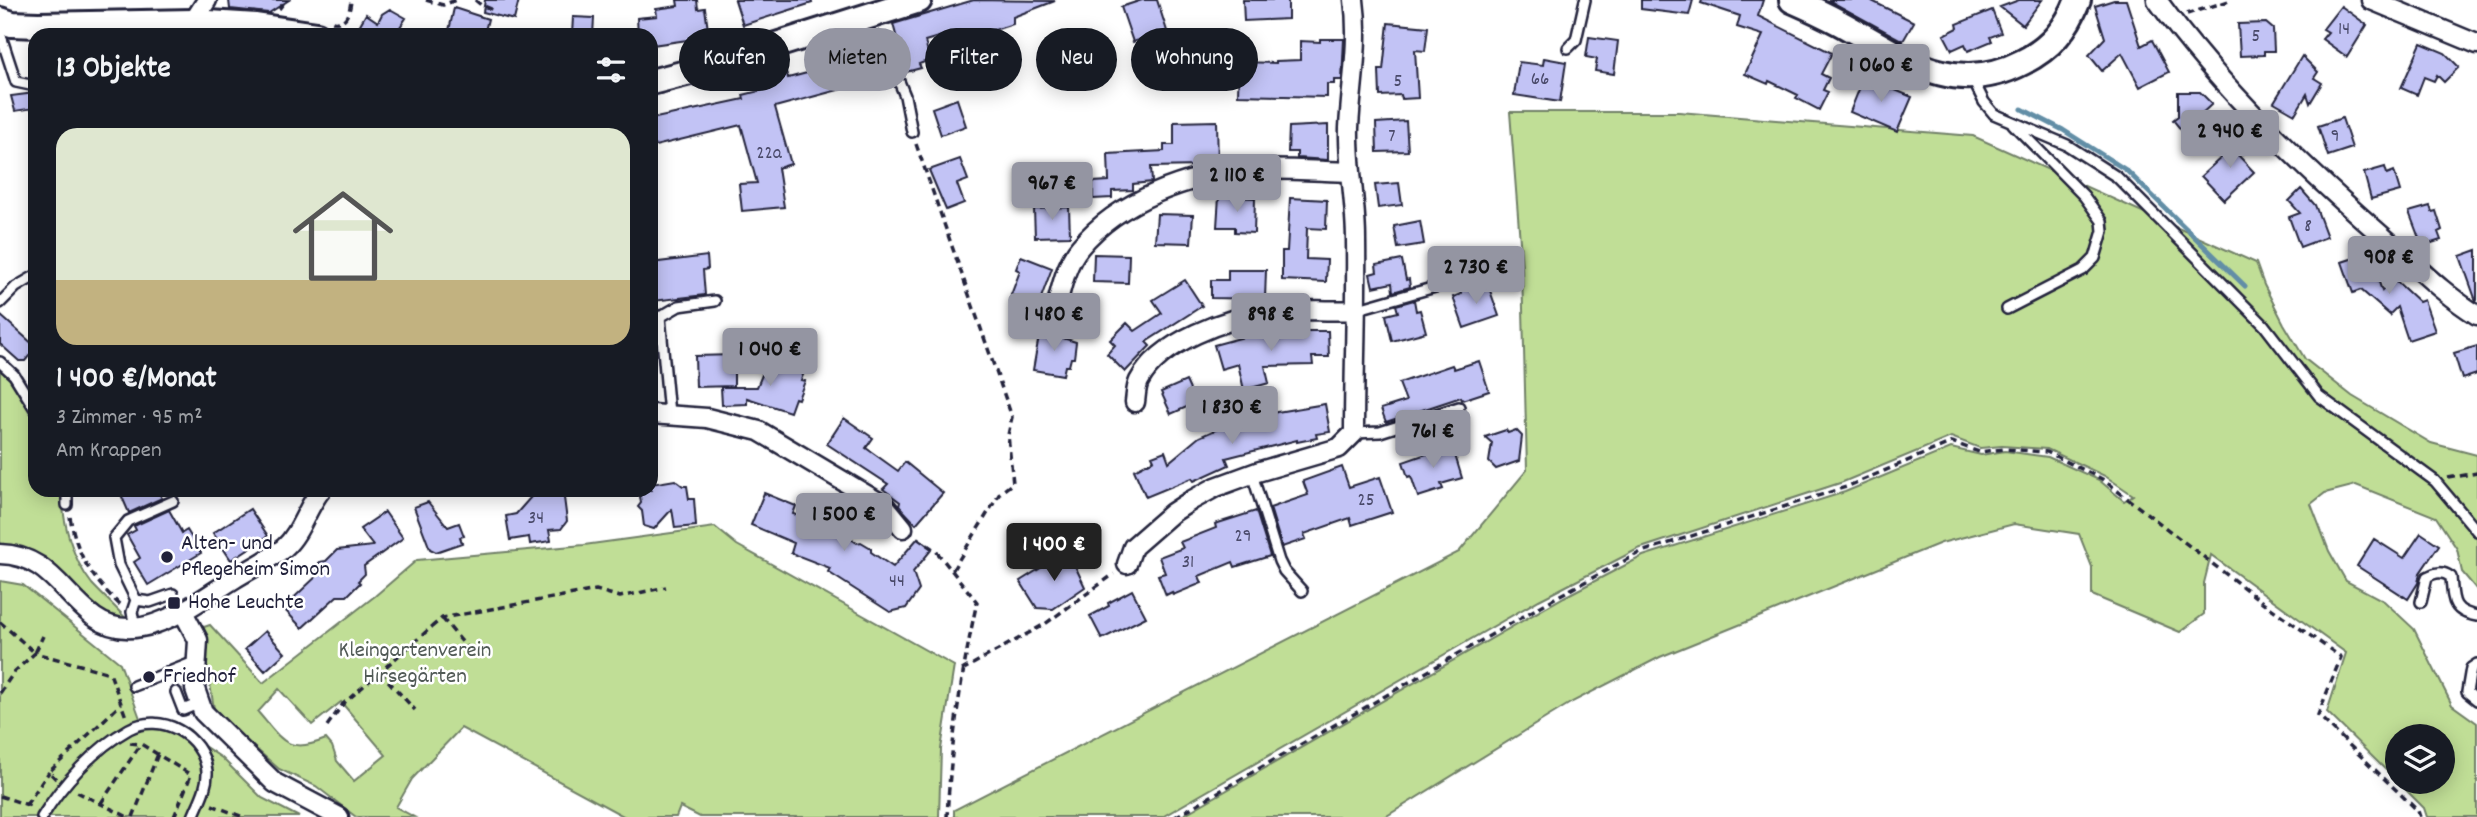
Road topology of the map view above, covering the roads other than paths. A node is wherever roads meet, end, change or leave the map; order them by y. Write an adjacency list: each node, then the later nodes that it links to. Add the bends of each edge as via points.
1 (207, 0): 11 (street)
2 (919, 0): 9 (street)
3 (1354, 0): 21 (street, via 1357,24)
4 (1585, 0): 15 (lane, via 1576,40)
5 (1792, 0): 16 (street, via 1909,62)
6 (2078, 0): 16 (street, via 2052,44 2012,68)
7 (2157, 0): 30 (street, via 2237,97 2330,190)
8 (2371, 0): 14 (street)
9 (852, 19): 17 (street); 20 (lane, via 898,79)
10 (0, 20): 11 (street, via 38,26)
11 (193, 22): 12 (street)
12 (323, 28)
13 (0, 33): 18 (lane, via 16,82)
14 (2477, 44)
15 (1568, 48)
16 (1975, 77): 19 (lane, via 1984,102 1994,114)
17 (658, 80)
18 (28, 85)
19 (2012, 123): 26 (lane, via 2084,196 2102,221 2103,232 2095,258 2083,270); 44 (lane, via 2067,145 2117,177 2264,325 2319,396 2435,481)
20 (912, 132)
21 (1350, 172): 27 (street, via 1356,237); 28 (street, via 1249,170 1192,180 1139,201 1080,247 1068,267)
22 (28, 280): 25 (lane)
23 (1456, 281): 27 (lane)
24 (715, 301): 29 (lane)
25 (0, 303)
26 (2007, 309)
27 (1355, 310): 34 (street, via 1272,312 1210,327 1147,369 1137,383); 37 (street)
28 (1055, 312)
29 (658, 314)
30 (2477, 315)
31 (0, 362): 33 (lane)
32 (658, 364): 36 (lane)
33 (28, 398)
34 (1135, 402)
35 (1459, 407): 37 (lane, via 1380,432)
36 (660, 414): 43 (street, via 708,418 758,431 885,506)
37 (1354, 433): 38 (street, via 1339,449)
38 (1252, 474): 46 (street, via 1216,487 1171,513 1132,547); 47 (lane, via 1279,561)
39 (66, 497): 42 (lane)
40 (312, 497): 51 (street, via 284,548)
41 (173, 501): 49 (lane, via 128,521 114,538 119,565)
42 (67, 505)
43 (903, 528)
44 (2477, 531)
45 (0, 554): 53 (street, via 34,561 96,617)
46 (1127, 564)
47 (1302, 591)
48 (173, 594): 49 (lane, via 150,602)
49 (135, 600): 53 (lane)
50 (2421, 602): 52 (lane, via 2427,578 2444,572 2451,577 2456,606)
51 (183, 612): 53 (street, via 158,624); 54 (street, via 198,640)
52 (2477, 616)
53 (135, 627)
54 (197, 661): 56 (lane); 59 (street, via 195,689)
55 (2477, 664): 58 (lane, via 2471,668 2467,692)
56 (134, 686)
57 (176, 692): 59 (lane, via 183,710)
58 (2477, 700)
59 (200, 703): 62 (street, via 203,712 275,783)
60 (42, 817): 61 (lane, via 95,755 131,728 146,725 175,727 198,746 206,771 204,791)
61 (193, 817)
62 (339, 817)

